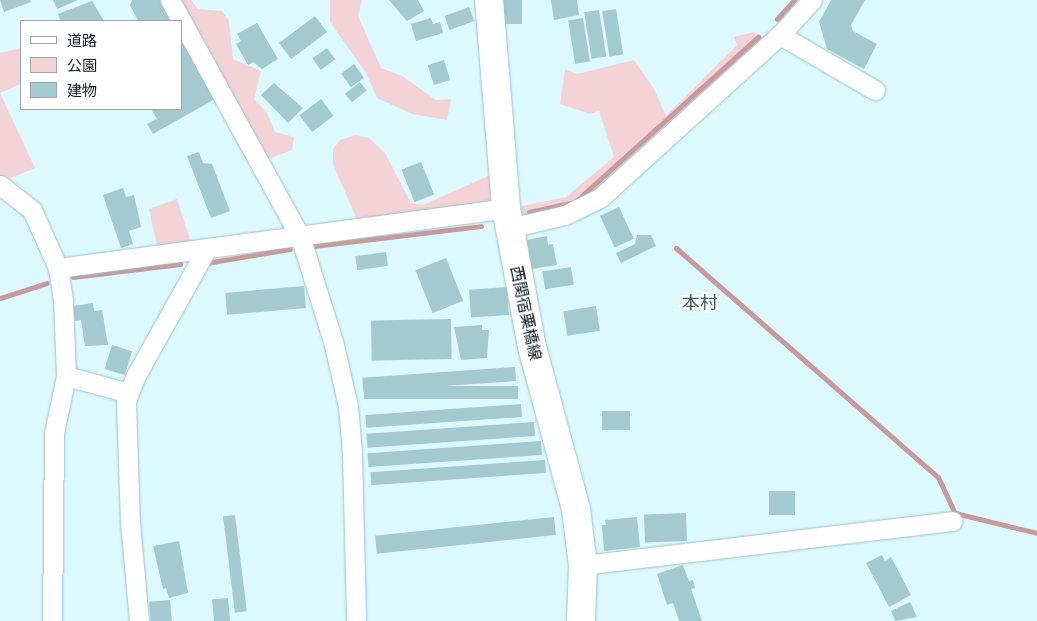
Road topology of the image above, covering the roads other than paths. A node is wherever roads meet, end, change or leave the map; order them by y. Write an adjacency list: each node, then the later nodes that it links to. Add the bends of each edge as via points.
1 (170, 0): 4 (street)
2 (489, 0): 9 (main road, 西関宿栗橋線)
3 (812, 0): 6 (street)
4 (181, 20)
5 (182, 22): 10 (street)
6 (780, 35): 7 (street); 9 (street, via 600,198 565,216)
7 (875, 90)
8 (0, 185): 12 (street, via 32,210)
9 (507, 218): 10 (street); 16 (main road, 西関宿栗橋線, via 532,347 571,482)
10 (300, 236): 11 (street); 19 (street, via 333,341 348,406)
11 (207, 248): 12 (street); 14 (street)
12 (58, 268): 13 (street)
13 (66, 376): 14 (street); 17 (street, via 54,433)
14 (129, 393): 18 (street, via 130,523)
15 (952, 521): 16 (street)
16 (583, 564): 20 (main road, 西関宿栗橋線)
17 (52, 621)
18 (139, 621)
19 (356, 621)
20 (581, 621)

